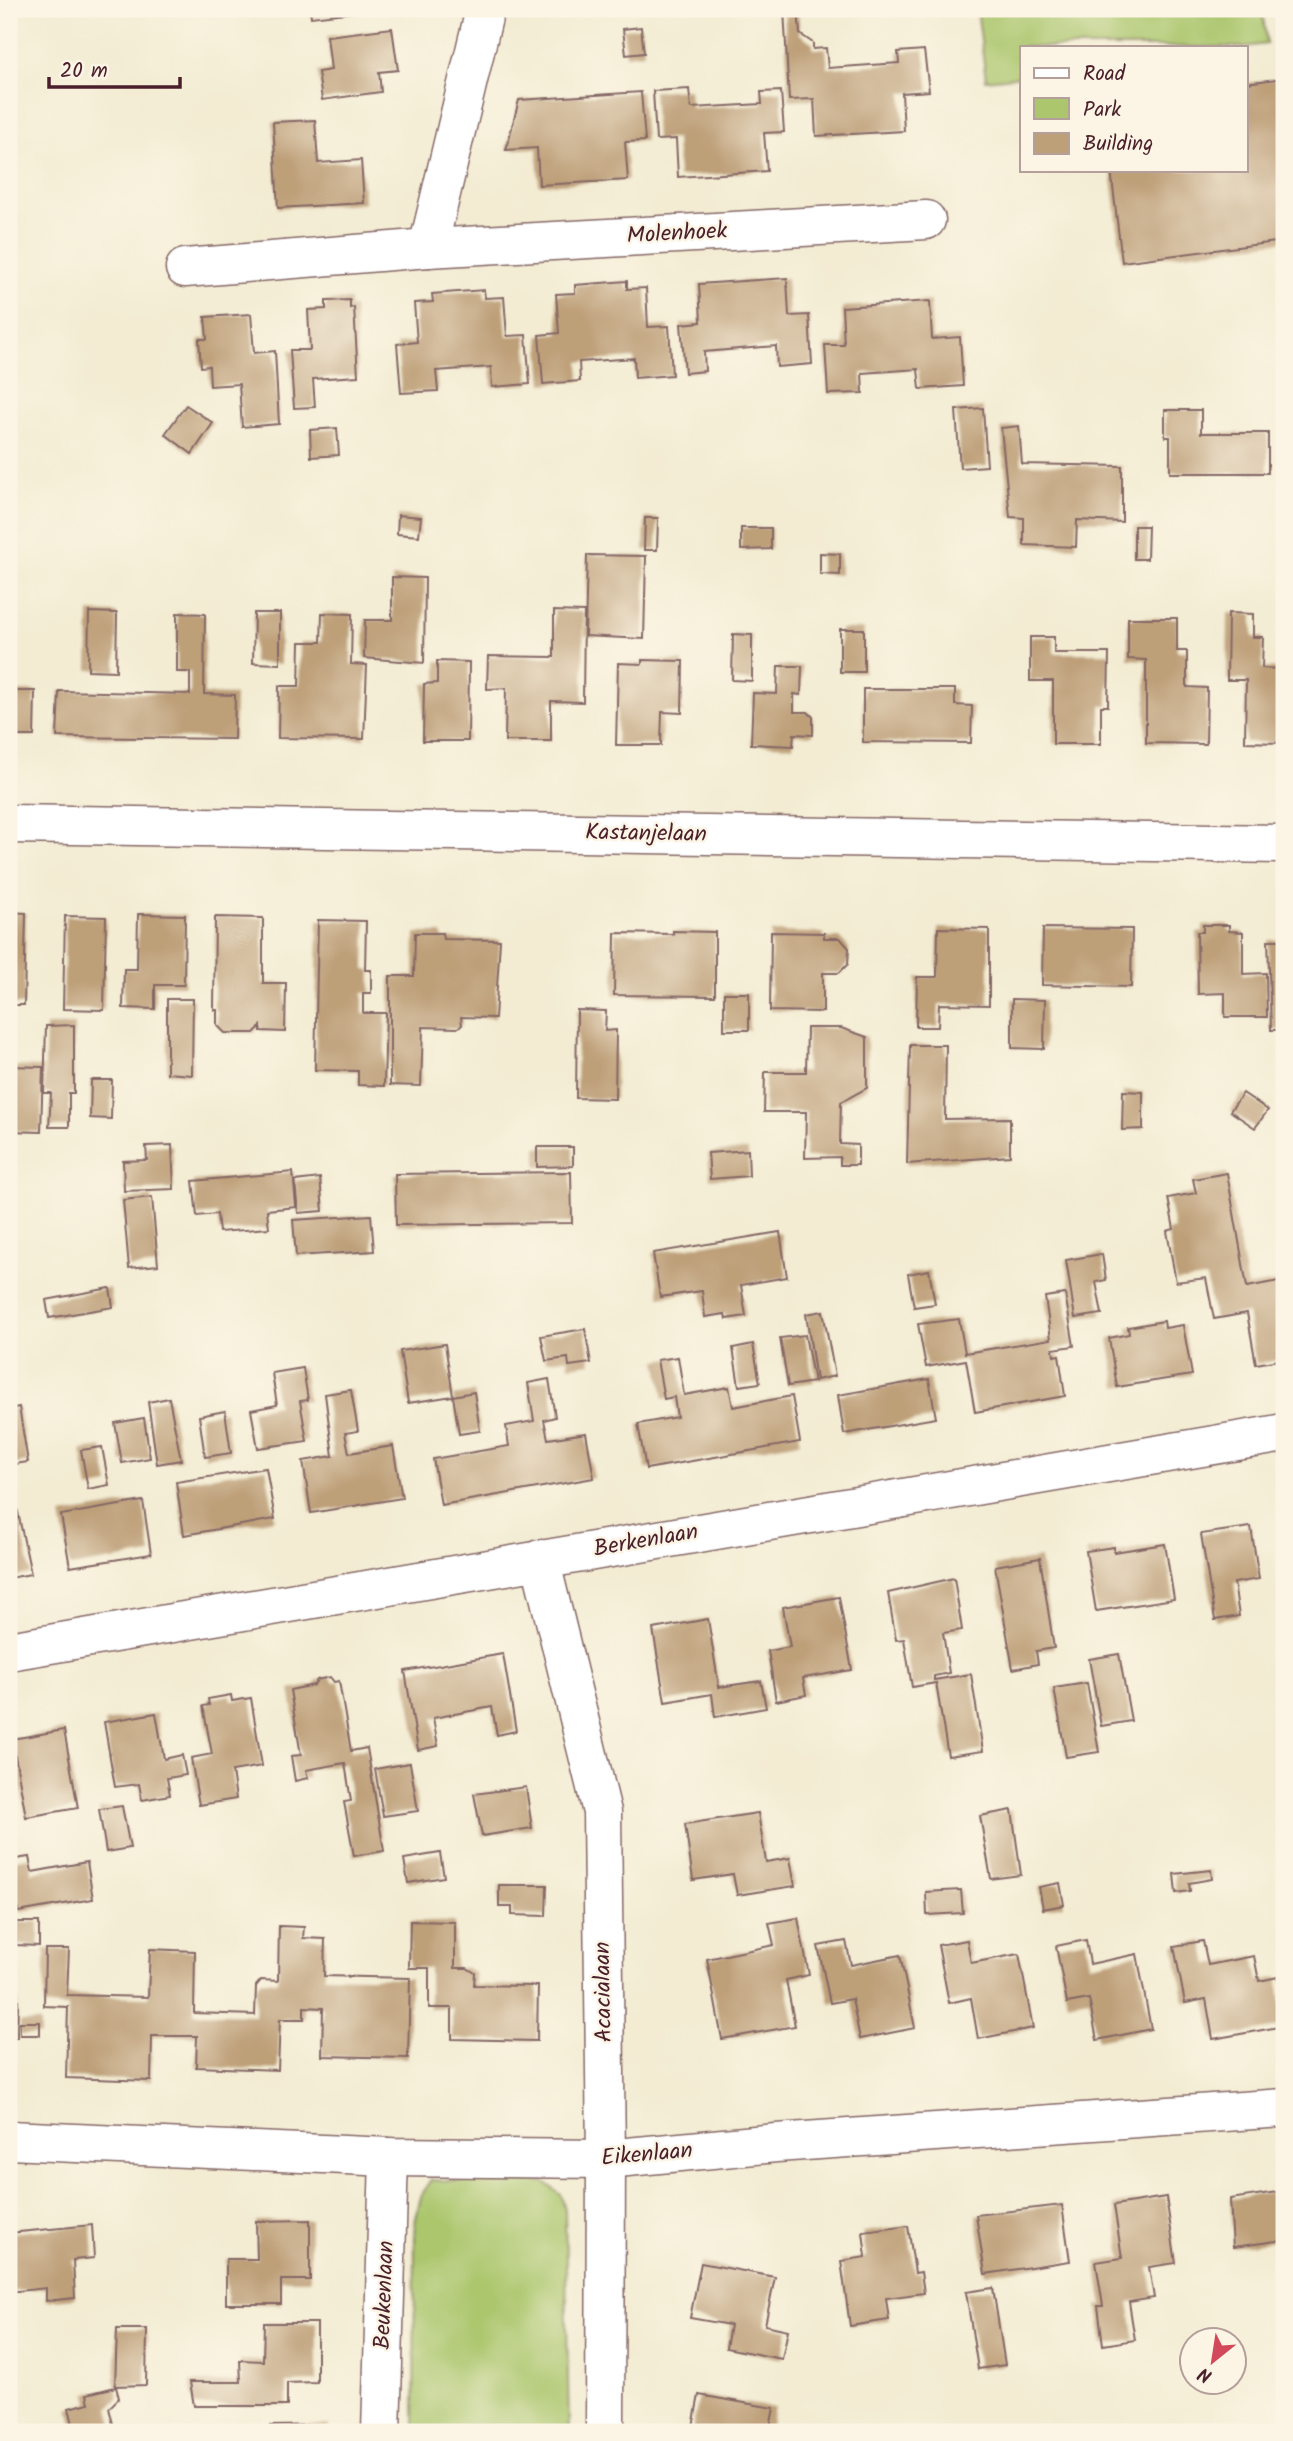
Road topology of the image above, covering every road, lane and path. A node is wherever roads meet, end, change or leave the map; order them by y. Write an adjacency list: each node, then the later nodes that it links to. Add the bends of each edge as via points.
1 (485, 9): 3 (street)
2 (926, 220): 3 (street, Molenhoek)
3 (428, 248): 4 (street, Molenhoek)
4 (185, 268)
5 (9, 824): 6 (street, Kastanjelaan)
6 (1284, 844)
7 (1284, 1433): 8 (street, Berkenlaan)
8 (540, 1559): 9 (street, Berkenlaan); 13 (street, Acacialaan, via 602,1812)
9 (9, 1651)
10 (1284, 2108): 13 (street, Eikenlaan)
11 (9, 2140): 12 (street, Eikenlaan)
12 (389, 2157): 13 (street, Eikenlaan); 14 (street, Beukenlaan)
13 (607, 2159): 15 (street, Acacialaan)
14 (381, 2432)
15 (605, 2432)

